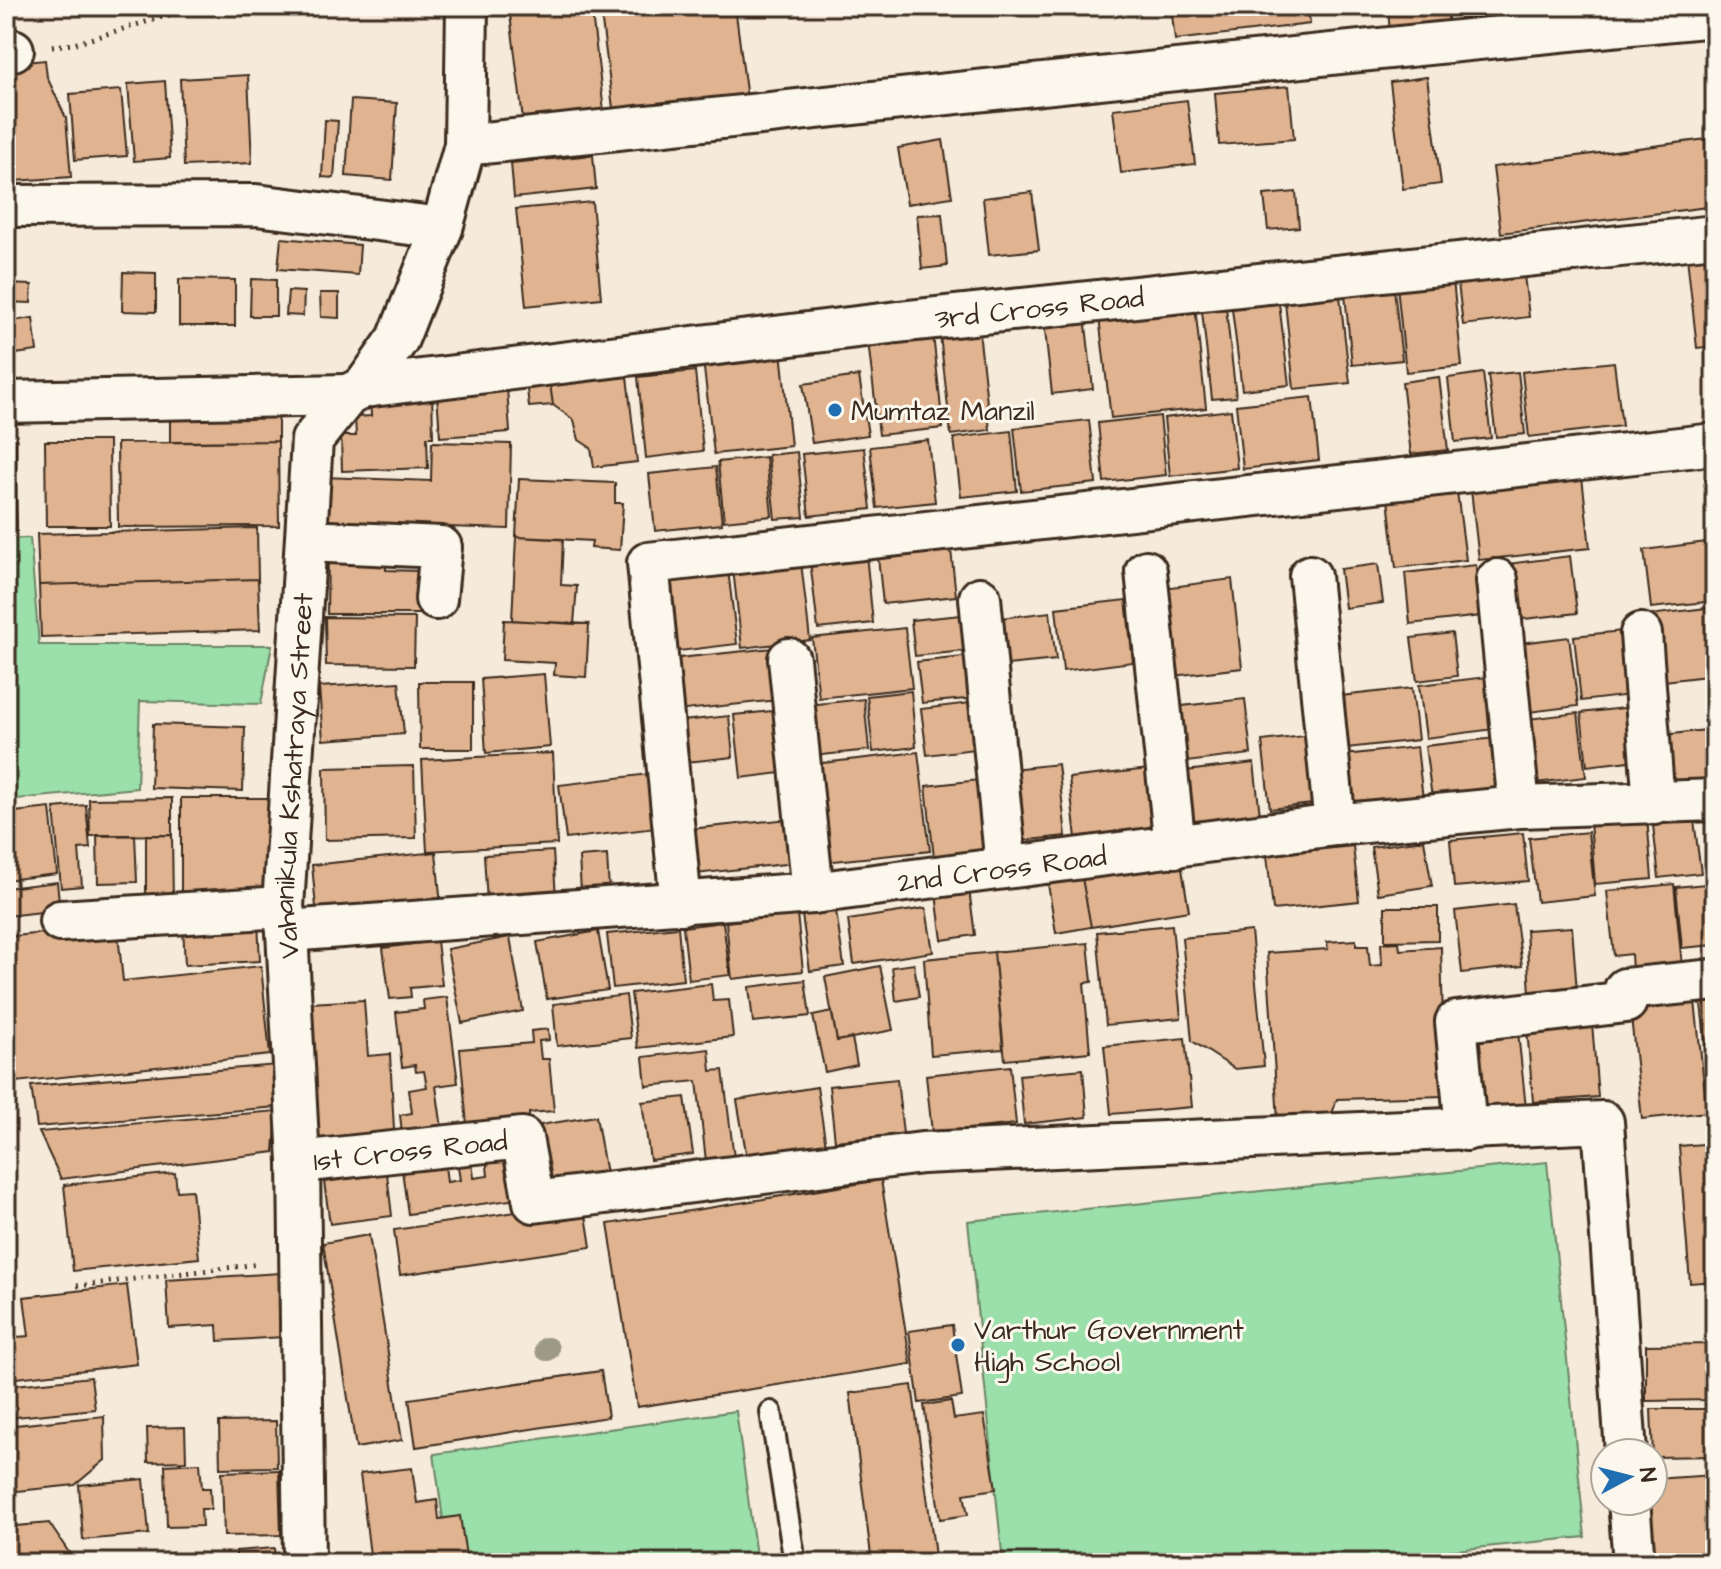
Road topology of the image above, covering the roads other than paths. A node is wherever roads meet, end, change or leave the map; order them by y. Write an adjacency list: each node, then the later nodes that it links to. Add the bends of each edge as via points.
1 (1715, 16): 3 (street)
2 (466, 19): 3 (street, Vahanikula Kshatraya Street)
3 (465, 145): 5 (street, Vahanikula Kshatraya Street)
4 (6, 206): 5 (street, via 256,205)
5 (442, 228): 7 (street, Vahanikula Kshatraya Street, via 398,339)
6 (1715, 236): 7 (street, 3rd Cross Road, via 898,322)
7 (356, 391): 8 (street, 3rd Cross Road); 10 (street, Vahanikula Kshatraya Street, via 312,440)
8 (6, 402)
9 (1715, 444): 25 (street, via 648,563)
10 (306, 541): 15 (street, via 441,547); 26 (street, Vahanikula Kshatraya Street)
11 (1146, 571): 22 (street)
12 (1310, 576): 21 (street)
13 (1497, 580): 20 (street)
14 (980, 598): 23 (street)
15 (436, 599)
16 (1641, 634): 19 (street)
17 (789, 659): 24 (street)
18 (1715, 800): 19 (street, 2nd Cross Road)
19 (1654, 804): 20 (street, 2nd Cross Road)
20 (1519, 807): 21 (street, 2nd Cross Road)
21 (1335, 825): 22 (street, 2nd Cross Road)
22 (1175, 847): 23 (street, 2nd Cross Road)
23 (1006, 867): 24 (street, 2nd Cross Road)
24 (813, 893): 25 (street, 2nd Cross Road)
25 (681, 904): 26 (street, 2nd Cross Road)
26 (285, 919): 27 (street, 2nd Cross Road); 30 (street, Vahanikula Kshatraya Street)
27 (60, 921)
28 (1715, 980): 29 (street, via 1625,989 1626,1002 1456,1022)
29 (1466, 1130): 30 (street, 1st Cross Road, via 922,1153 534,1202 522,1138); 32 (street, via 1603,1122)
30 (299, 1162): 34 (street, Vahanikula Kshatraya Street)
31 (771, 1412): 35 (lane)
32 (1625, 1437)
33 (1630, 1517): 36 (street)
34 (304, 1563)
35 (795, 1563)
36 (1634, 1563)

